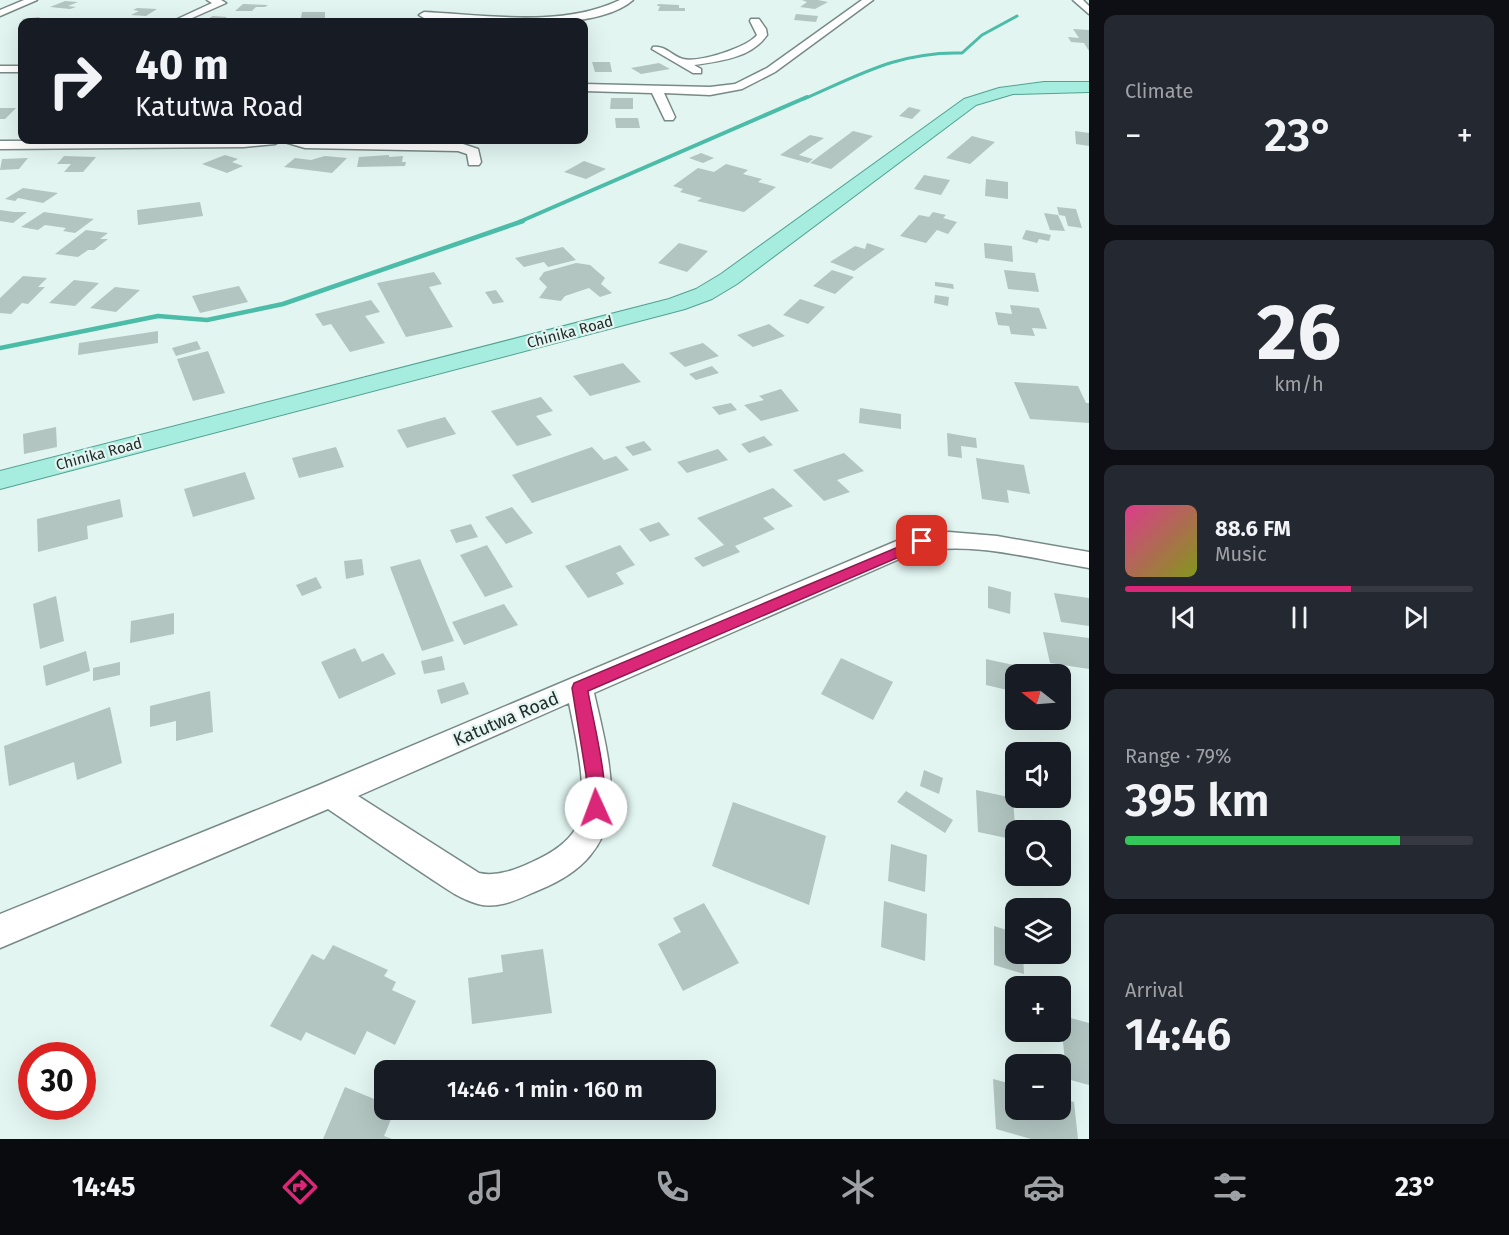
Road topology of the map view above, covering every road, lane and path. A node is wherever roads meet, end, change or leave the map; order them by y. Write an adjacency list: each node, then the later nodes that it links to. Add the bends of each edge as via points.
1 (32, 0): 9 (street)
2 (212, 0): 13 (street, via 221,3)
3 (628, 0): 15 (street, via 598,13)
4 (868, 0): 21 (street, via 771,70)
5 (1078, 0): 10 (street)
6 (430, 2): 14 (street)
7 (189, 5): 12 (street)
8 (0, 6): 9 (street)
9 (14, 7): 11 (street)
10 (1089, 11)
11 (0, 13)
12 (181, 18)
13 (185, 18)
14 (422, 18)
15 (559, 18)
16 (755, 21): 18 (street, via 762,35 754,45)
17 (657, 49): 18 (street)
18 (683, 63): 21 (street)
19 (0, 69): 20 (street)
20 (18, 69)
21 (738, 87): 24 (street, via 721,91)
22 (1089, 87): 30 (main road, Chinika Road, via 1016,89 970,102 704,294)
23 (588, 88): 24 (street)
24 (656, 90): 25 (street)
25 (669, 117)
26 (63, 144): 28 (street)
27 (305, 144): 29 (street, via 460,147 473,152)
28 (0, 145)
29 (474, 162)
30 (0, 480)
31 (1089, 560): 32 (street, Katutwa Road, via 964,540 922,541)
32 (579, 688): 33 (street, Katutwa Road); 33 (street, via 594,775 593,826 575,853 540,876 498,890 470,886)
33 (330, 794): 34 (street, Katutwa Road)
34 (0, 931)

